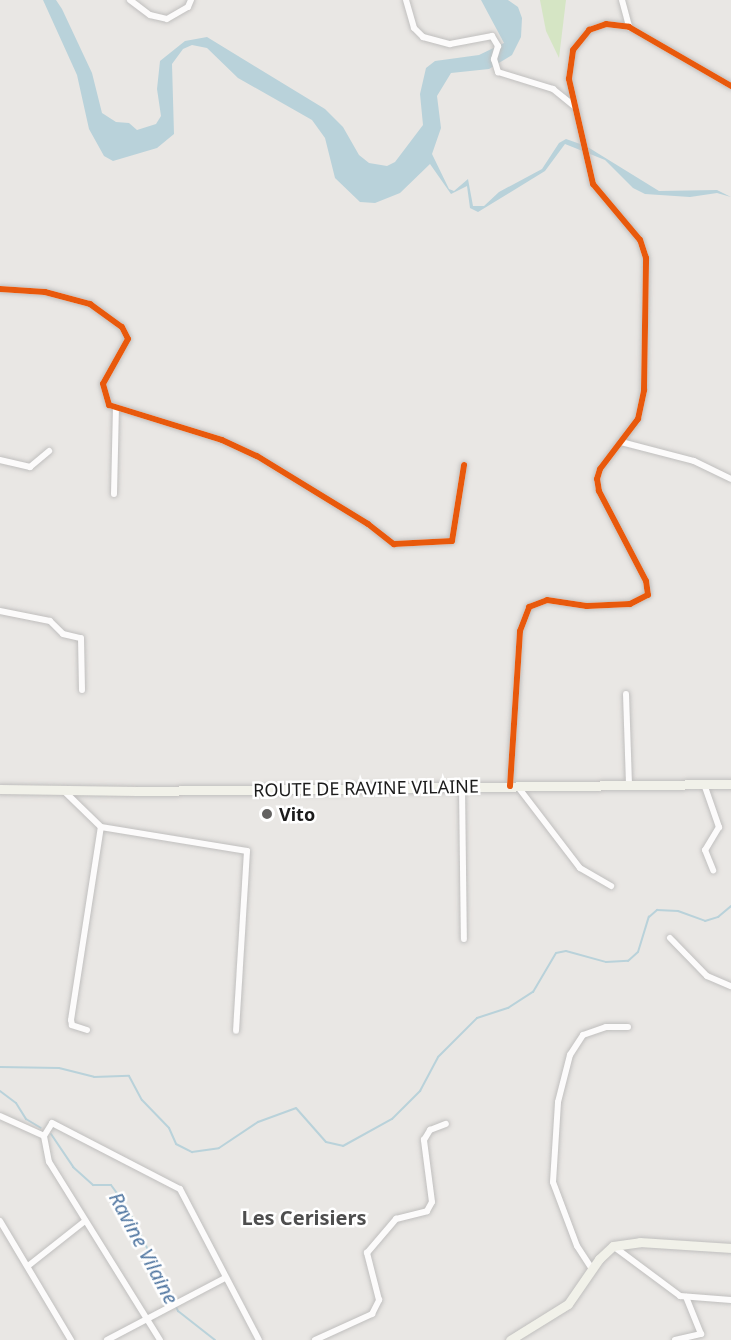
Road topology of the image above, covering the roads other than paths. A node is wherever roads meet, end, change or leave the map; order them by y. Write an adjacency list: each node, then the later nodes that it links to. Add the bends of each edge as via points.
1 (130, 0): 2 (street, via 150,15 166,19 188,7)
2 (191, 0)
3 (406, 0): 7 (street, via 414,28 423,38 450,44 492,36 498,45 494,59 498,72 553,89)
4 (622, 0): 5 (street)
5 (629, 27): 6 (street); 7 (street, via 606,24 589,30 579,39 573,50 569,79)
6 (731, 86)
7 (573, 105): 10 (street, via 593,184 640,240 646,258 644,390 638,419)
8 (0, 289): 9 (street, via 45,292 90,304 122,327 128,339 103,384 104,396)
9 (116, 408): 13 (street, via 222,440 257,456 394,544 452,541); 15 (street)
10 (621, 442): 14 (street, via 694,462); 23 (street, via 600,469 599,491 646,581 648,595 630,604 587,606 547,600 529,607 520,631)
11 (49, 451): 12 (street, via 30,467)
12 (0, 460)
13 (464, 465)
14 (731, 479)
15 (114, 494)
16 (0, 611): 17 (street, via 50,621 63,634 81,638)
17 (82, 690)
18 (626, 694): 21 (street)
19 (704, 784): 20 (main road, ROUTE DE RAVINE VILAINE); 21 (main road, ROUTE DE RAVINE VILAINE); 27 (street, via 719,827 705,850)
20 (731, 784)
21 (629, 785): 23 (main road, ROUTE DE RAVINE VILAINE)
22 (462, 786): 23 (main road, ROUTE DE RAVINE VILAINE); 25 (main road, ROUTE DE RAVINE VILAINE); 30 (street)
23 (514, 787): 28 (street, via 580,868)
24 (0, 789): 25 (main road, ROUTE DE RAVINE VILAINE)
25 (64, 791): 26 (street)
26 (101, 827): 33 (street, via 71,1020 72,1025); 34 (street, via 247,851)
27 (713, 870)
28 (611, 886)
29 (670, 938): 31 (street, via 707,976)
30 (464, 939)
31 (731, 986)
32 (628, 1027): 43 (street, via 583,1035 570,1055 558,1102 553,1182 577,1246)
33 (87, 1030)
34 (236, 1030)
35 (0, 1116): 37 (street)
36 (446, 1124): 52 (street, via 429,1130 424,1140 432,1202 427,1211 396,1219 367,1253 379,1300 372,1314)
37 (44, 1136): 39 (street, via 49,1162); 44 (street, via 52,1123 58,1124 180,1190)
38 (0, 1221): 42 (street)
39 (85, 1221): 42 (street); 47 (street)
40 (613, 1246): 41 (main road, via 640,1242); 43 (main road); 45 (street, via 675,1293)
41 (731, 1248)
42 (28, 1266): 48 (street)
43 (592, 1269): 53 (main road, via 568,1304)
44 (225, 1278): 47 (street); 51 (street)
45 (686, 1297): 46 (street); 54 (street, via 701,1334)
46 (731, 1300)
47 (147, 1318): 49 (street); 50 (street)
48 (71, 1340)
49 (107, 1340)
50 (160, 1340)
51 (259, 1340)
52 (315, 1340)
53 (510, 1340)
54 (675, 1340)

